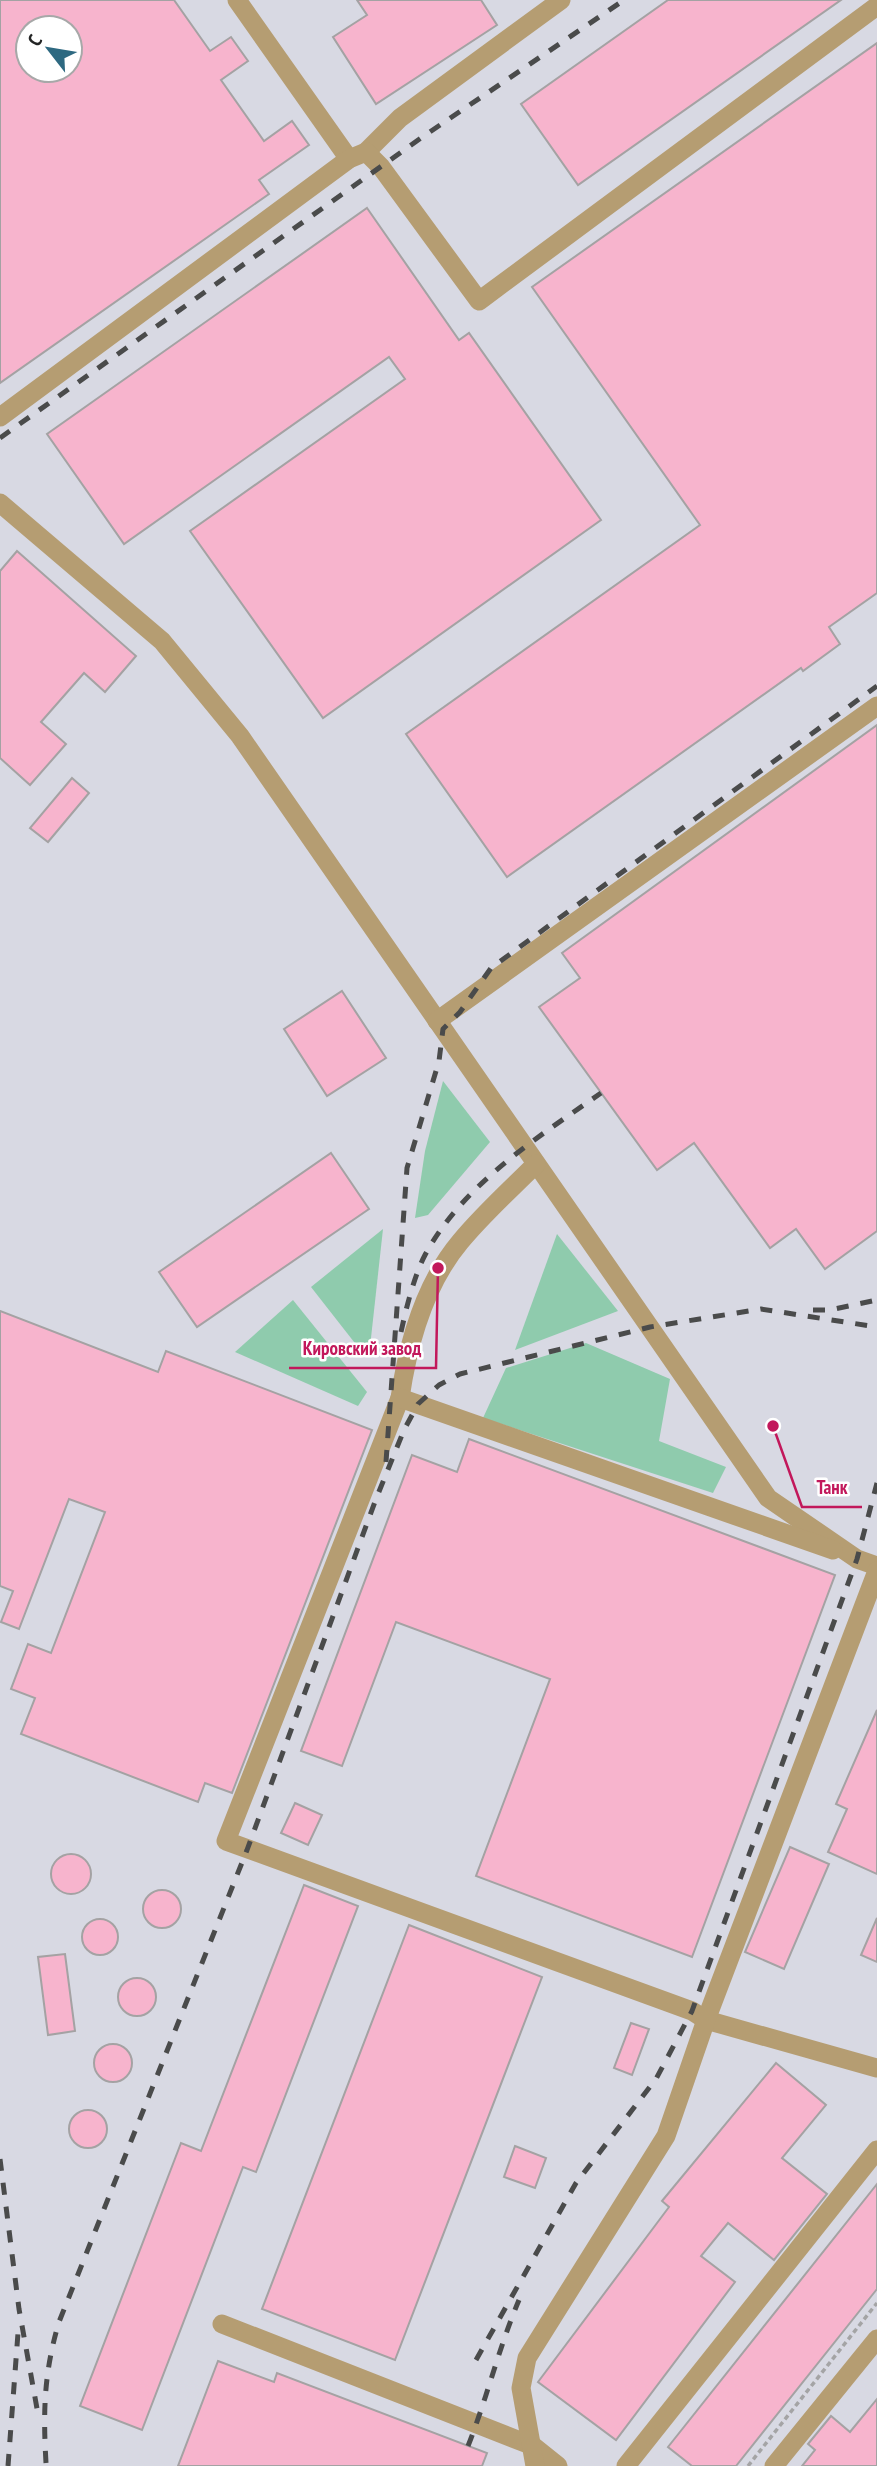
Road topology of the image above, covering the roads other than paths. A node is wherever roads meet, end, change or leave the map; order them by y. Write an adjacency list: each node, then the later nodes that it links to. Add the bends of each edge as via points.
1 (237, 0): 4 (lane)
2 (561, 0): 4 (lane, via 400,118)
3 (877, 6): 4 (lane, via 479,300 381,167)
4 (358, 155): 5 (lane)
5 (0, 417)
6 (0, 503): 8 (lane, via 162,641 240,736)
7 (877, 706): 8 (lane)
8 (437, 1021): 9 (lane)
9 (537, 1164): 10 (lane, via 460,1242 440,1270 423,1306); 11 (lane, via 768,1498)
10 (400, 1398): 11 (lane); 13 (lane, via 226,1841)
11 (857, 1559): 12 (lane)
12 (877, 1569): 13 (lane)
13 (706, 2020): 14 (lane); 18 (lane, via 666,2136 527,2358 521,2388)
14 (877, 2067)
15 (877, 2150): 21 (lane)
16 (222, 2324): 18 (lane)
17 (877, 2339): 22 (lane)
18 (533, 2446): 19 (lane); 20 (lane)
19 (535, 2466)
20 (558, 2466)
21 (626, 2466)
22 (774, 2466)

